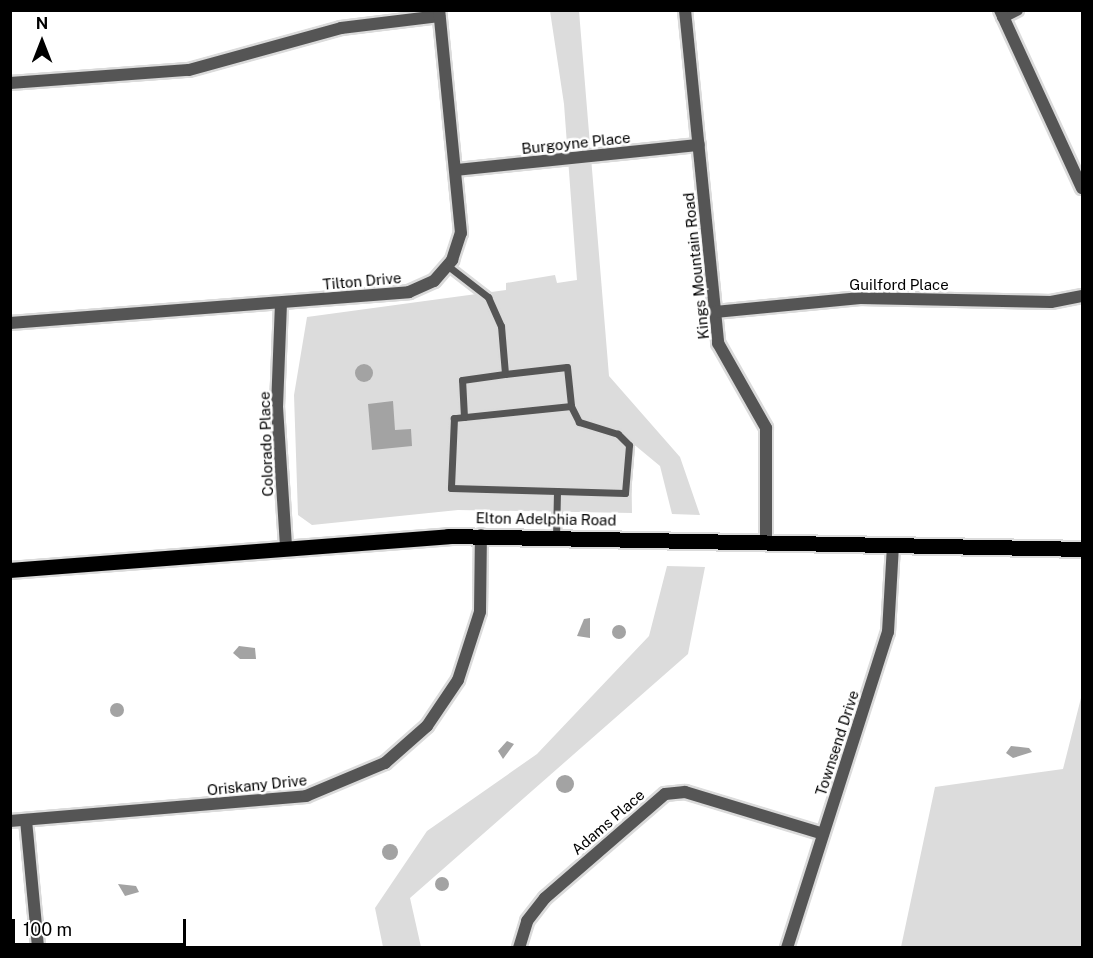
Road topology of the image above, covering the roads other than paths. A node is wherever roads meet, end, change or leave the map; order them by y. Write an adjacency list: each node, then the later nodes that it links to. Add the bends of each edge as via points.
1 (685, 10): 6 (street, Kings Mountain Road)
2 (1017, 10): 4 (street)
3 (439, 13): 5 (street, via 341,28 189,70); 7 (street, Tilton Drive)
4 (1002, 14): 8 (street)
5 (10, 83)
6 (699, 145): 7 (street, Burgoyne Place); 12 (street, Kings Mountain Road)
7 (456, 170): 9 (street, Tilton Drive, via 461,232)
8 (1083, 188)
9 (448, 266): 11 (street, Tilton Drive, via 434,281 409,292); 14 (lane, via 488,297 501,326)
10 (1083, 296): 12 (street, Guilford Place, via 1050,302 860,298)
11 (281, 303): 13 (street, Tilton Drive); 22 (street, Colorado Place, via 277,407)
12 (715, 312): 20 (street, Kings Mountain Road, via 727,366 758,405 766,428)
13 (10, 323)
14 (505, 374): 15 (lane, via 567,368); 16 (lane, via 462,380)
15 (571, 406): 16 (lane); 17 (lane, via 579,422 618,434 629,445 625,493)
16 (464, 417): 17 (lane, via 454,418 451,488)
17 (556, 491): 19 (lane)
18 (481, 536): 19 (main road, Elton Adelphia Road); 22 (main road, Elton Adelphia Road); 25 (street, Oriskany Drive, via 480,612 458,680 427,726 386,763 306,796)
19 (556, 537): 20 (main road, Elton Adelphia Road)
20 (766, 541): 21 (main road, Elton Adelphia Road)
21 (893, 544): 23 (main road, Elton Adelphia Road); 27 (street, Townsend Drive, via 888,632)
22 (286, 548): 24 (main road, Elton Adelphia Road)
23 (1083, 549)
24 (10, 570)
25 (26, 820): 26 (street, Oriskany Drive); 28 (street)
26 (10, 821)
27 (823, 834): 29 (street, Adams Place, via 685,792 665,794 545,898 527,921); 30 (street, Townsend Drive)
28 (38, 948)
29 (519, 948)
30 (787, 948)

